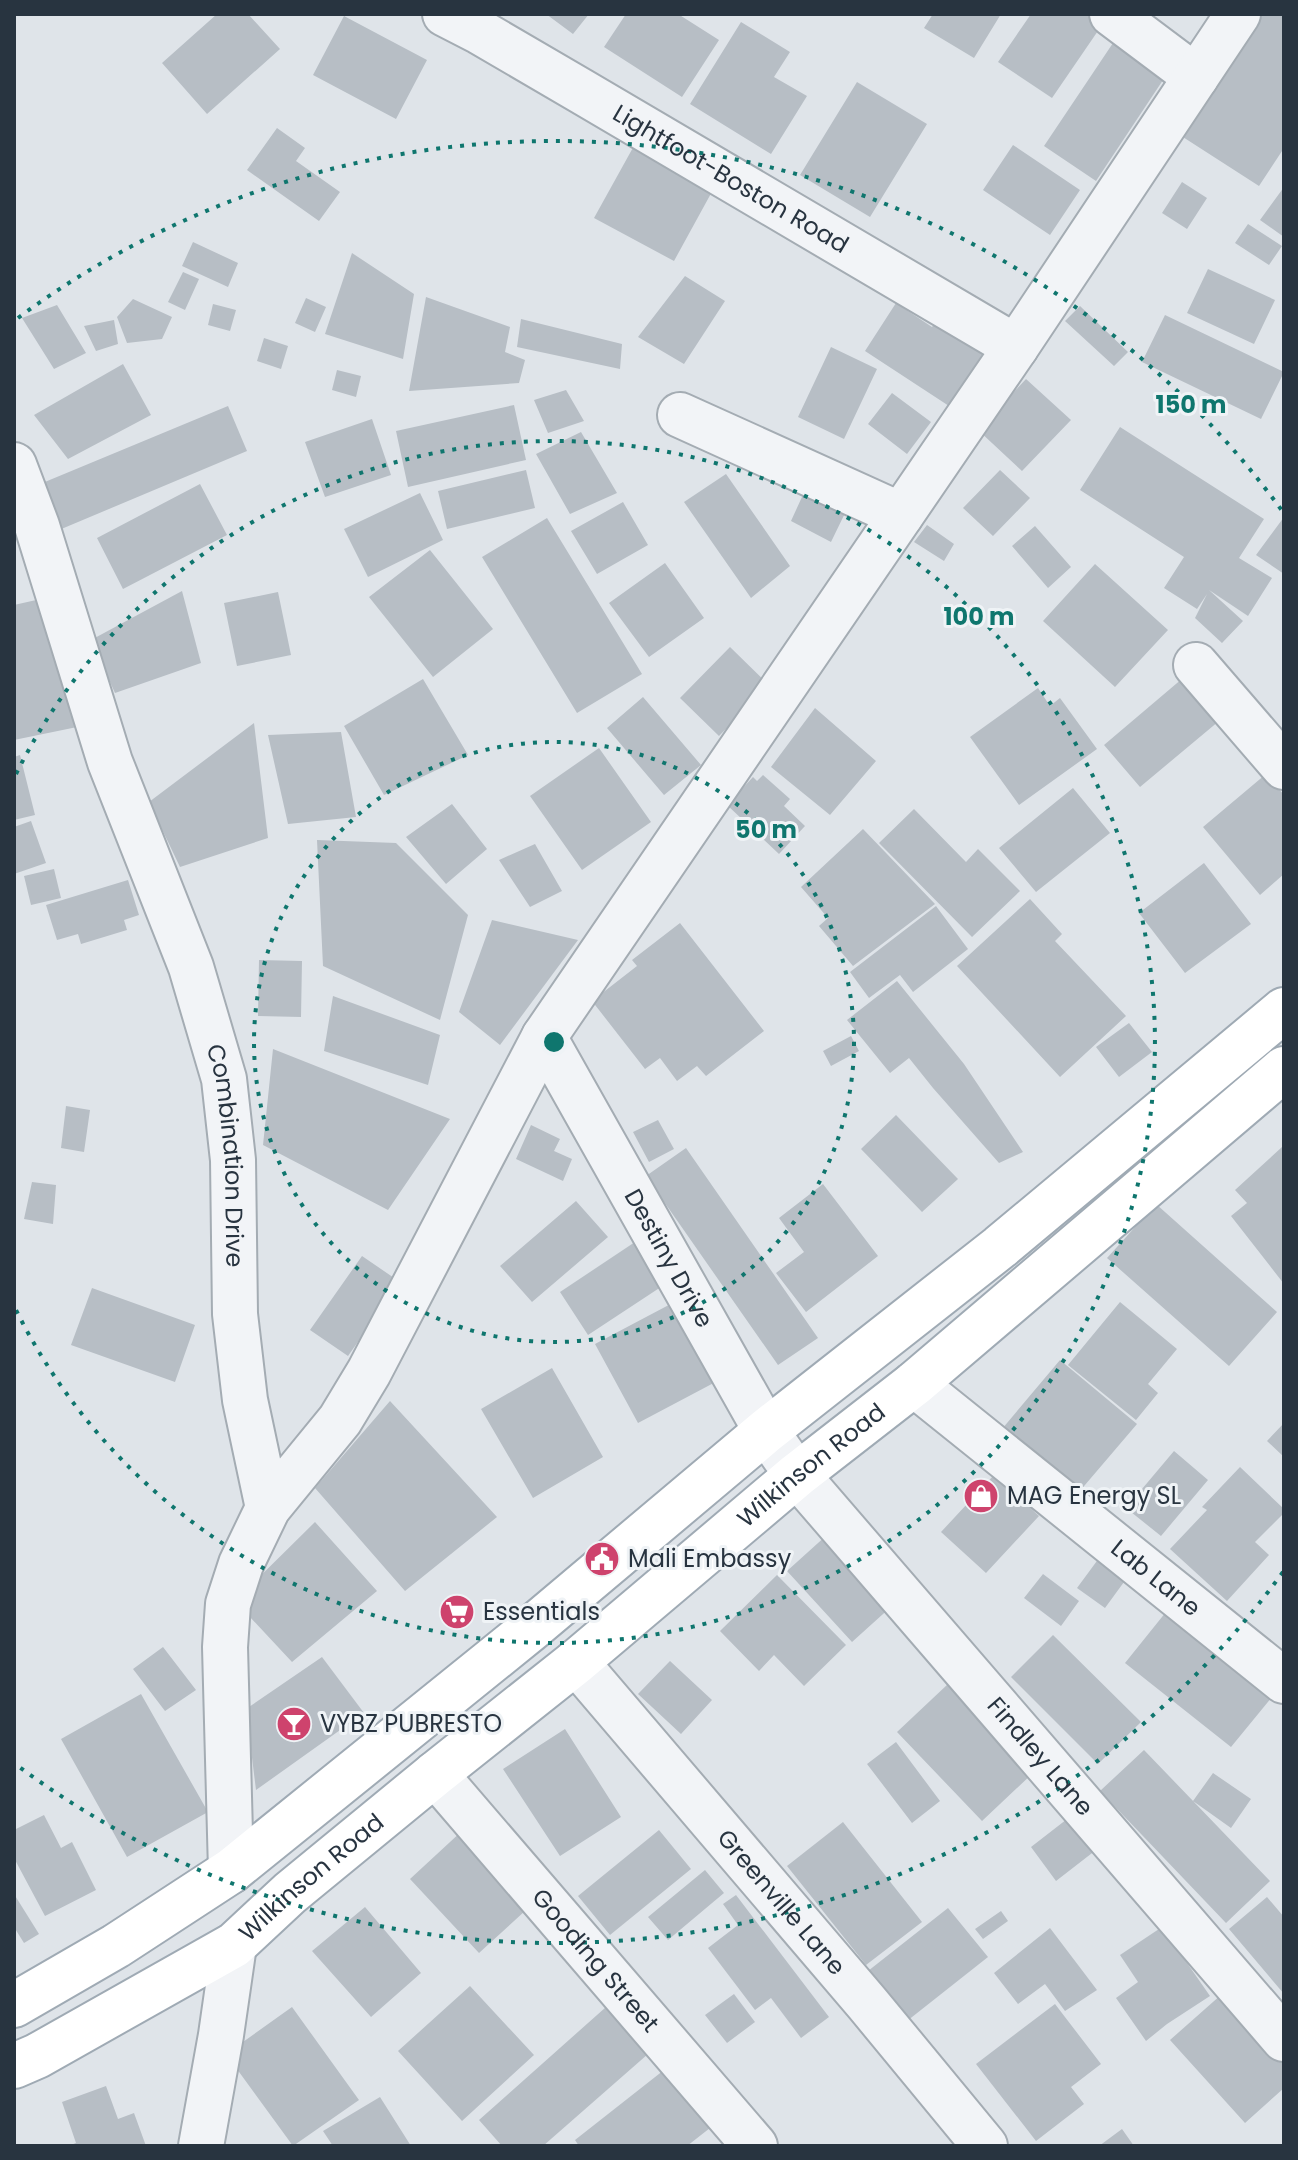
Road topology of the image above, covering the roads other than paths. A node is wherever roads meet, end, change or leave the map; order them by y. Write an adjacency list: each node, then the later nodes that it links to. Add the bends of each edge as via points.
1 (445, 14): 5 (street, Lightfoot-Boston Road)
2 (1112, 14): 4 (street)
3 (1238, 14): 4 (street)
4 (1196, 77): 5 (street)
5 (1016, 347): 8 (street)
6 (680, 415): 8 (street)
7 (14, 465): 17 (street, Combination Drive, via 110,762 191,967 224,1079 233,1160 235,1314 245,1400)
8 (901, 515): 12 (street)
9 (1196, 665): 10 (street)
10 (1284, 767)
11 (1284, 1010): 15 (main road, via 1000,1247)
12 (544, 1037): 15 (street, Destiny Drive); 17 (street, via 369,1372 340,1420)
13 (1284, 1069): 14 (main road, Wilkinson Road)
14 (914, 1384): 16 (main road, Wilkinson Road); 19 (street, Lab Lane)
15 (766, 1431): 16 (street, Destiny Drive); 21 (main road)
16 (797, 1475): 18 (main road, Wilkinson Road); 24 (street, Findley Lane)
17 (268, 1508): 21 (street, via 228,1604)
18 (576, 1662): 20 (main road, Wilkinson Road); 28 (street, Greenville Lane)
19 (1284, 1681)
20 (435, 1774): 22 (main road, Wilkinson Road); 27 (street, Gooding Street)
21 (231, 1871): 23 (main road)
22 (234, 1945): 25 (main road, Wilkinson Road); 26 (street)
23 (14, 2005)
24 (1284, 2039)
25 (14, 2066)
26 (201, 2146)
27 (755, 2146)
28 (985, 2146)

